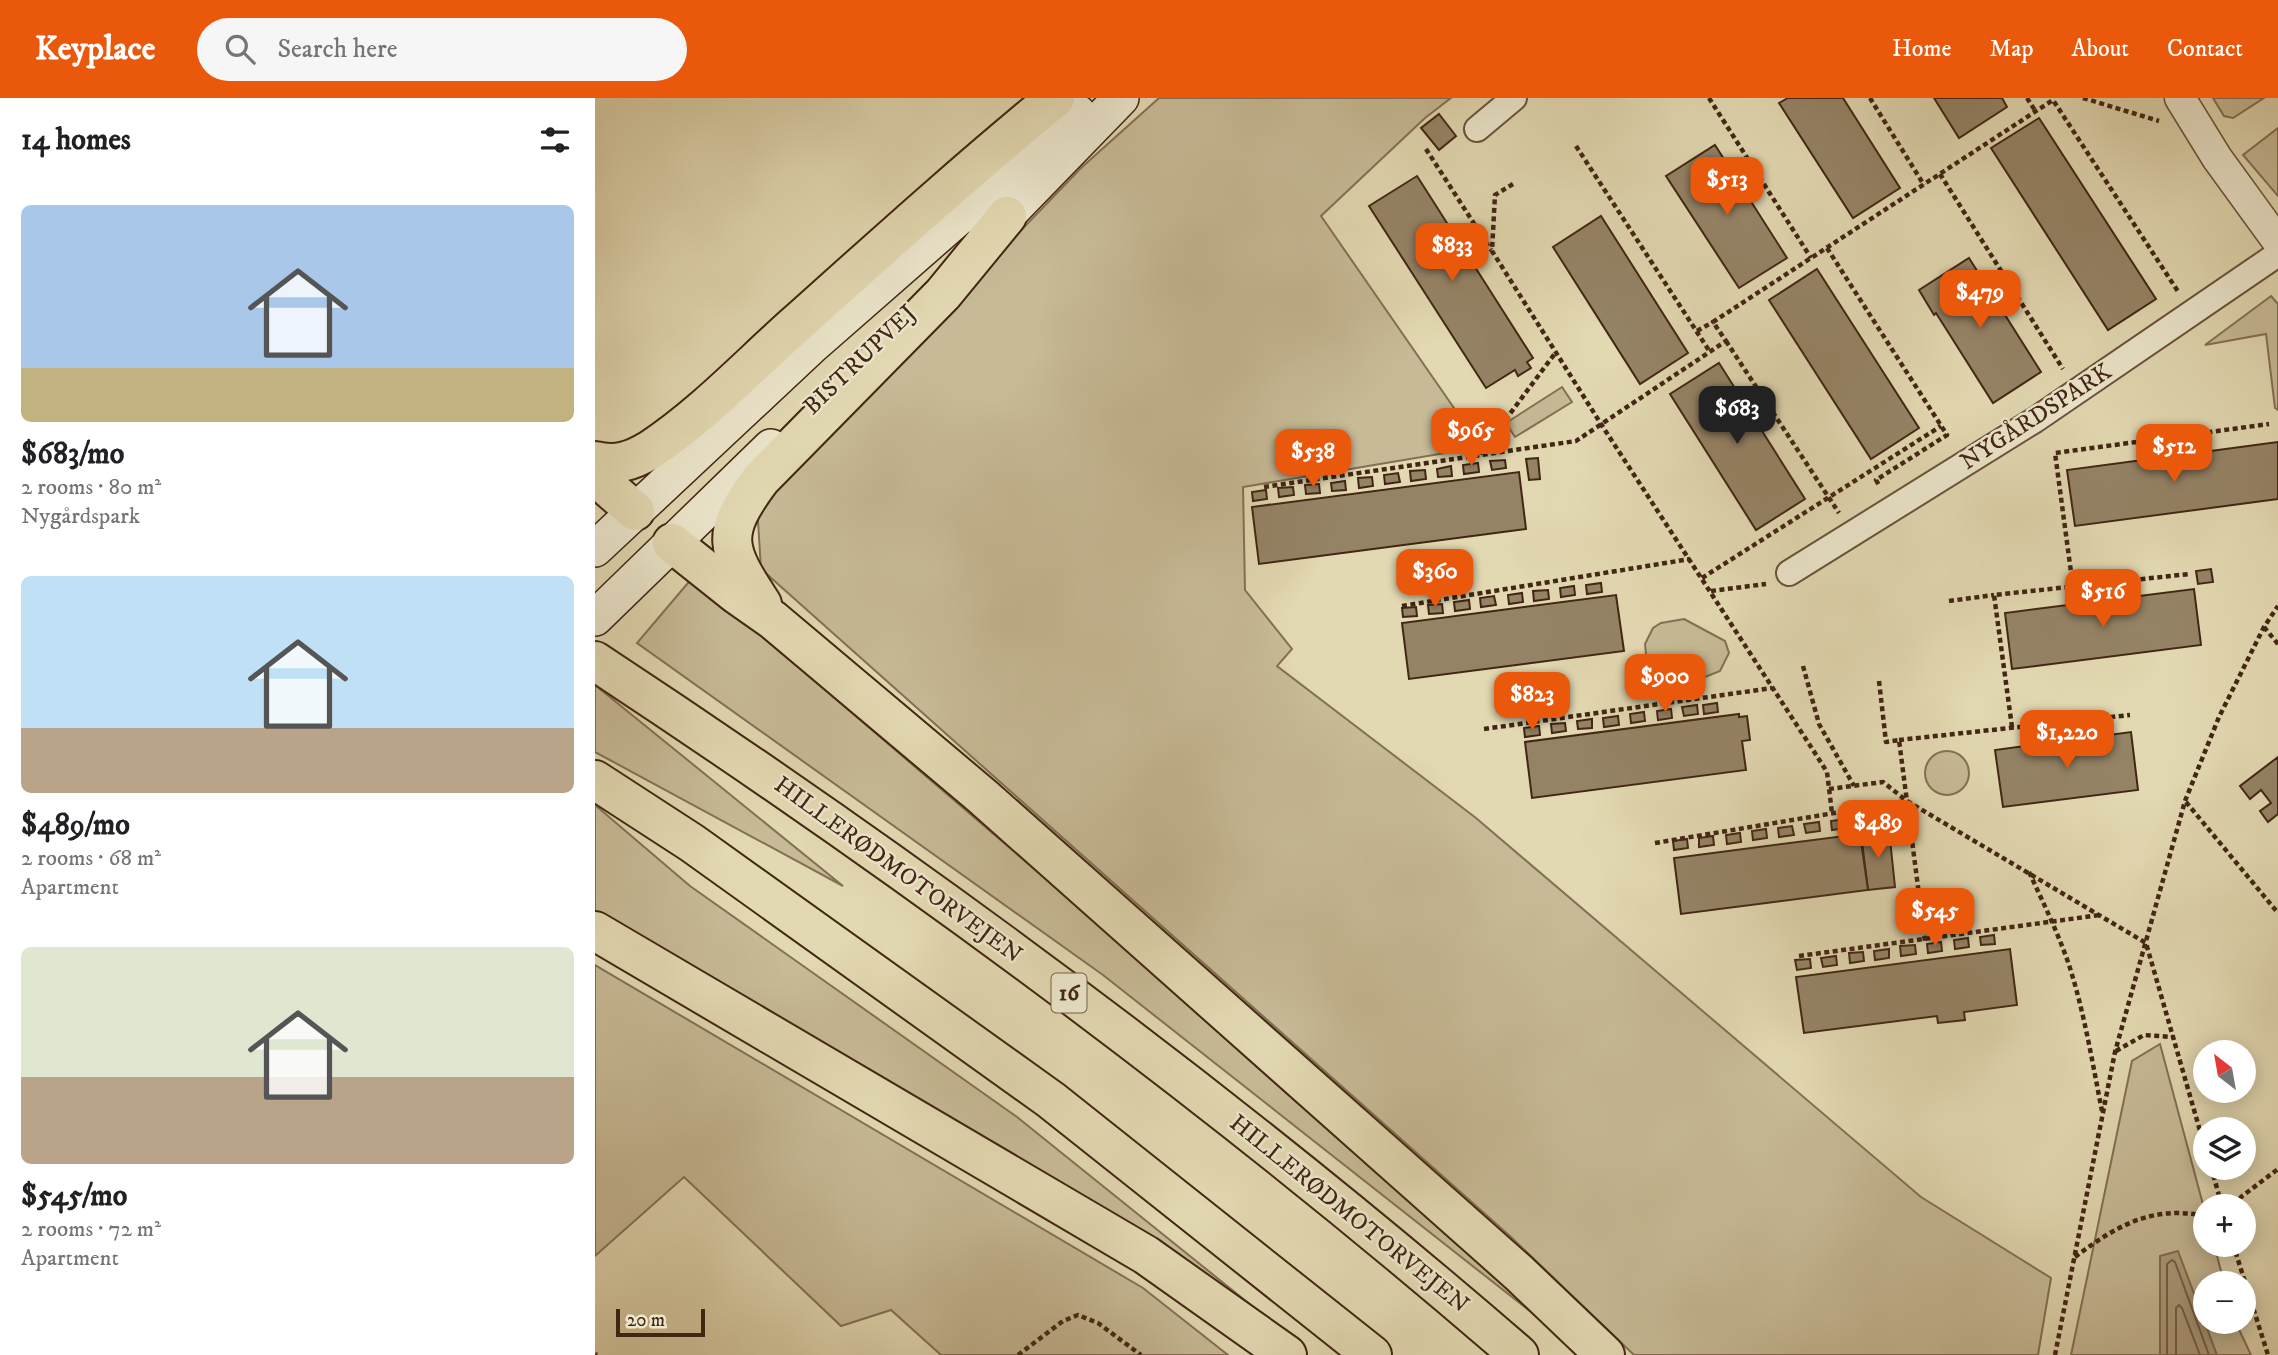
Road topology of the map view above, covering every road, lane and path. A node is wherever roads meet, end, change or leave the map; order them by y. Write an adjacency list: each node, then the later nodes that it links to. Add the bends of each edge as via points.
1 (1055, 98): 36 (highway, via 976,162 708,404 650,450 611,465)
2 (1095, 98): 41 (main road, BISTRUPVEJ, via 813,345)
3 (1121, 98): 19 (main road, BISTRUPVEJ)
4 (1514, 98): 13 (street)
5 (1709, 98): 24 (path)
6 (1870, 98): 18 (path)
7 (2027, 98): 11 (path)
8 (2083, 98): 12 (path)
9 (2180, 98): 20 (street)
10 (2054, 99): 11 (path); 25 (path)
11 (2036, 112): 16 (path)
12 (2162, 122)
13 (1477, 129)
14 (1576, 146): 27 (path)
15 (1426, 149): 22 (path)
16 (1940, 174): 18 (path); 31 (path)
17 (1513, 184): 22 (path, via 1495,195)
18 (1924, 185): 21 (path)
19 (1007, 216): 43 (main road, BISTRUPVEJ); 56 (highway, via 943,294 761,479 740,507 730,535 736,560)
20 (2278, 242)
21 (1827, 248): 24 (path); 34 (path)
22 (1492, 251): 29 (path)
23 (2278, 254): 25 (street, NYGÅRDSPARK)
24 (1811, 258): 26 (path)
25 (2192, 313): 31 (street, NYGÅRDSPARK)
26 (1713, 322): 27 (path); 28 (path)
27 (1697, 331): 30 (path)
28 (1726, 341): 30 (path); 39 (path)
29 (1556, 352): 32 (path); 35 (path)
30 (1710, 352): 32 (path)
31 (2077, 391): 40 (street, NYGÅRDSPARK)
32 (1601, 424): 35 (path, via 1576,441); 45 (path)
33 (2269, 424): 49 (path, via 2055,453)
34 (1941, 426): 39 (path); 40 (path, via 1947,435 1876,481)
35 (1480, 455): 38 (path)
36 (595, 461)
37 (595, 475): 41 (highway)
38 (1264, 487)
39 (1829, 497): 42 (path); 48 (path)
40 (1893, 508): 42 (street, NYGÅRDSPARK)
41 (635, 511): 43 (main road); 44 (main road, BISTRUPVEJ)
42 (1853, 533): 47 (street, NYGÅRDSPARK)
43 (672, 543): 55 (main road, BISTRUPVEJ); 56 (highway)
44 (595, 549)
45 (1690, 559): 48 (path); 53 (path)
46 (2189, 574): 49 (path)
47 (1783, 577): 50 (path)
48 (1702, 578): 50 (path)
49 (2073, 587): 51 (path)
50 (1711, 591): 62 (path)
51 (1994, 595): 52 (path); 64 (path)
52 (1949, 601)
53 (1402, 606)
54 (2278, 606): 57 (path)
55 (595, 618)
56 (773, 620): 96 (highway, via 982,796 1519,1273)
57 (2264, 627): 58 (path); 71 (path, via 2219,717)
58 (2278, 643)
59 (595, 662): 95 (highway, HILLERØDMOTORVEJEN / 16, via 748,762 1108,1020 1416,1265)
60 (1803, 666): 68 (path, via 1819,724)
61 (1879, 681): 66 (path, via 1886,741)
62 (1772, 688): 65 (path); 69 (path, via 1827,772)
63 (2130, 715): 64 (path)
64 (2012, 727): 66 (path)
65 (1484, 729)
66 (1899, 740): 70 (path)
67 (595, 780): 94 (highway, via 692,842 1051,1100)
68 (1854, 786): 69 (path); 70 (path, via 1882,782)
69 (1829, 789): 72 (path)
70 (1907, 801): 72 (path); 74 (path); 79 (path)
71 (2185, 801): 75 (path); 80 (path)
72 (1832, 813): 73 (path)
73 (1655, 843)
74 (2029, 872): 76 (path); 77 (path)
75 (2278, 914)
76 (2100, 915): 77 (path); 80 (path)
77 (2053, 922): 79 (path); 84 (path, via 2080,1006)
78 (595, 931): 93 (highway, via 1146,1255)
79 (1925, 940): 81 (path)
80 (2145, 943): 82 (path); 83 (path)
81 (1799, 957)
82 (2173, 1037): 83 (path, via 2144,1035); 85 (path)
83 (2115, 1052): 84 (path)
84 (2103, 1115): 89 (path)
85 (2196, 1117)
86 (2278, 1169): 87 (path)
87 (2245, 1194)
88 (2193, 1214): 89 (path, via 2152,1215 2117,1229)
89 (2075, 1257): 97 (path)
90 (2237, 1257): 98 (path)
91 (1018, 1355): 92 (path, via 1063,1321 1079,1315 1098,1322)
92 (1141, 1355)
93 (1287, 1355)
94 (1372, 1355)
95 (1519, 1355)
96 (1605, 1355)
97 (2055, 1355)
98 (2268, 1355)

